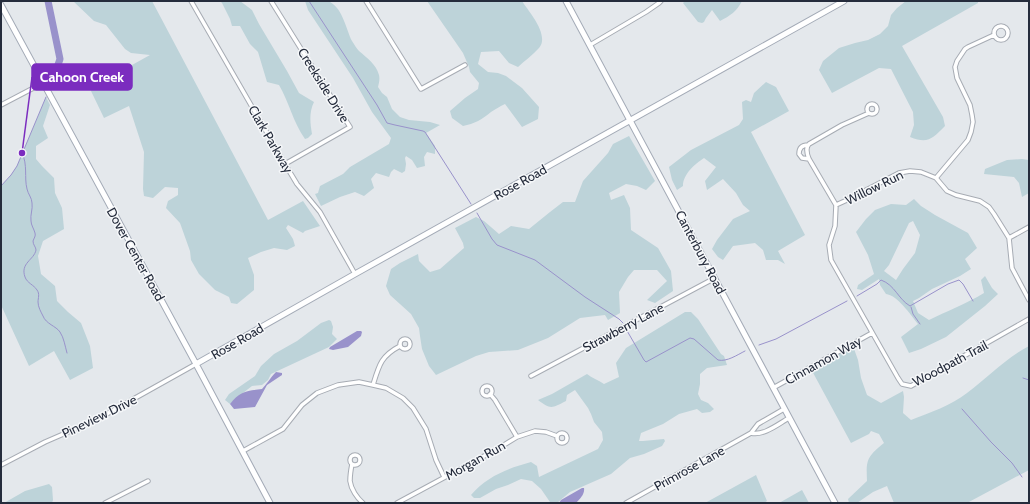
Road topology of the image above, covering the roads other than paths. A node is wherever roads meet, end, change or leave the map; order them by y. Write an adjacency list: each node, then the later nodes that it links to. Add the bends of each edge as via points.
1 (190, 1): 17 (street, Clark Parkway)
2 (271, 1): 17 (street, Creekside Drive, via 350,127)
3 (366, 1): 10 (street, via 421,89)
4 (566, 1): 9 (street, Canterbury Road)
5 (661, 1): 9 (street)
6 (844, 1): 14 (street, Rose Road)
7 (1, 5): 11 (street, Dover Center Road)
8 (994, 35): 8 (street, via 1002,40 1007,36 1008,30 1003,27 995,28); 18 (street, via 965,49 957,61 957,78 970,105 973,122 968,140)
9 (590, 45): 14 (street, Canterbury Road)
10 (465, 65)
11 (43, 83): 12 (street); 28 (street, Dover Center Road)
12 (1, 105)
13 (869, 113): 15 (street, via 842,125)
14 (631, 120): 22 (street, Rose Road); 23 (street, Canterbury Road)
15 (808, 146): 16 (street, via 806,151); 16 (street, via 803,146 799,154 802,158)
16 (809, 158): 19 (street)
17 (285, 164): 22 (street, Clark Parkway, via 297,184 320,212)
18 (936, 178): 19 (street, Willow Run, via 921,172 899,173); 21 (street, Willow Run, via 947,191 980,201 989,207)
19 (836, 205): 26 (street, Cinnamon Way, via 835,226 830,245 831,260)
20 (1029, 227): 21 (street)
21 (1010, 238): 24 (street, Willow Run, via 1012,268)
22 (355, 274): 28 (street, Rose Road)
23 (715, 278): 29 (street, Strawberry Lane); 31 (street, Canterbury Road)
24 (1029, 300)
25 (1029, 319): 26 (street, Woodpath Trail, via 911,386 902,384)
26 (872, 332): 31 (street, Cinnamon Way)
27 (400, 346): 30 (street, via 383,359)
28 (196, 364): 38 (street, Dover Center Road); 40 (street, Pineview Drive, via 112,411)
29 (531, 376)
30 (373, 384): 38 (street, via 342,384 322,391 302,405 283,429); 41 (street, via 403,398 413,408 426,429)
31 (773, 388): 33 (street, Canterbury Road)
32 (490, 394): 37 (street)
33 (784, 409): 34 (street, Canterbury Road); 35 (street, Primrose Lane, via 758,424)
34 (789, 418): 35 (street, Primrose Lane, via 764,432); 48 (street, Canterbury Road)
35 (751, 433): 47 (street, Primrose Lane)
36 (557, 436): 37 (street, Morgan Run, via 535,431)
37 (517, 437): 41 (street, Morgan Run)
38 (243, 451): 44 (street, Dover Center Road)
39 (352, 464): 45 (street, via 352,488)
40 (1, 465)
41 (444, 477): 46 (street, Morgan Run)
42 (148, 481): 43 (street)
43 (105, 503)
44 (270, 503)
45 (363, 503)
46 (397, 503)
47 (626, 503)
48 (835, 503)

